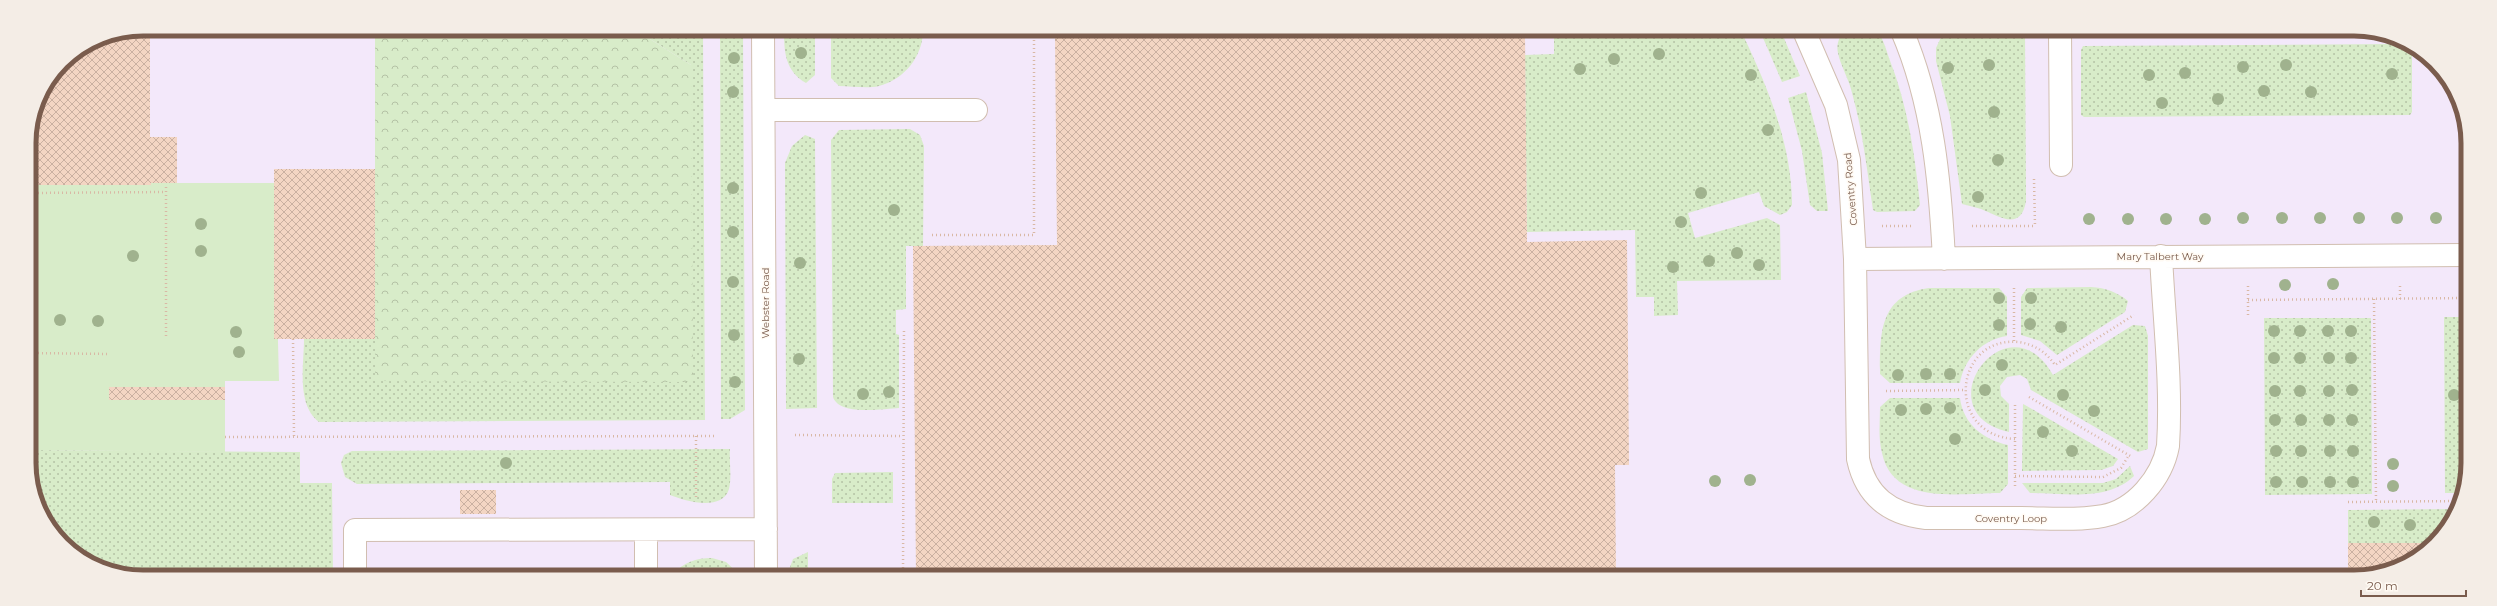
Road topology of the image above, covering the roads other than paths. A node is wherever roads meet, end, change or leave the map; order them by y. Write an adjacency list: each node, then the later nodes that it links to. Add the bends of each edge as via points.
1 (763, 36): 5 (street, Webster Road)
2 (1806, 36): 11 (street, Coventry Road, via 1836,105 1850,160)
3 (1904, 36): 10 (street, via 1934,139)
4 (2060, 36): 7 (street)
5 (764, 110): 6 (street); 12 (street, Webster Road)
6 (976, 110)
7 (2061, 165)
8 (2461, 255): 9 (street, Mary Talbert Way)
9 (2162, 256): 10 (street, Mary Talbert Way); 11 (street, Coventry Loop, via 2169,353 2169,434 2165,459 2159,472 2130,503 2104,516 2078,518 1910,516 1879,500 1860,471 1857,448)
10 (1944, 258): 11 (street, Mary Talbert Way)
11 (1855, 259)
12 (766, 529): 13 (street); 16 (street, Webster Road)
13 (646, 530): 14 (street, via 355,530); 15 (street)
14 (355, 570)
15 (646, 570)
16 (766, 570)

